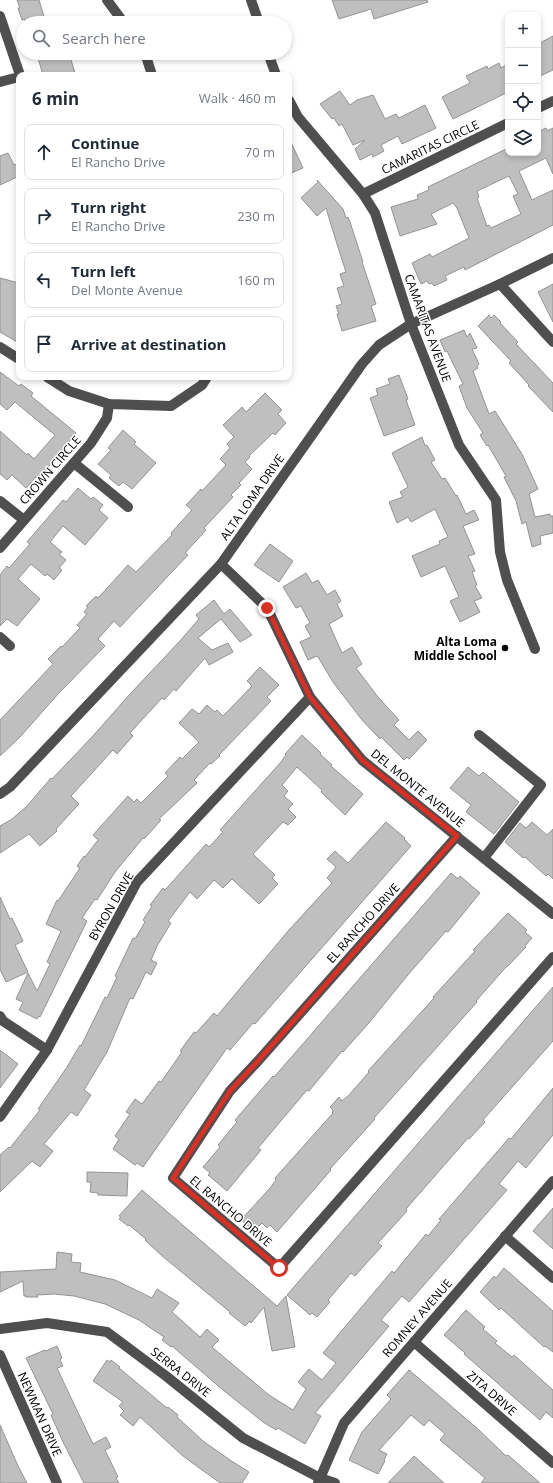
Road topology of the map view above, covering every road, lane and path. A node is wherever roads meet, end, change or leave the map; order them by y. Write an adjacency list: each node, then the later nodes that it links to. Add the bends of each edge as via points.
1 (107, 0): 4 (street)
2 (251, 0): 5 (street)
3 (0, 16): 8 (street)
4 (119, 16)
5 (257, 16)
6 (147, 60): 9 (street)
7 (271, 60): 10 (street)
8 (18, 72)
9 (151, 72)
10 (275, 72)
11 (16, 77): 12 (street)
12 (0, 82)
13 (553, 101): 15 (street)
14 (292, 106): 17 (street, CAMARITAS AVENUE, via 298,118)
15 (541, 107)
16 (505, 124): 17 (street, CAMARITAS CIRCLE)
17 (363, 194): 20 (street, CAMARITAS AVENUE, via 375,213)
18 (553, 258): 19 (street, ALTA LOMA DRIVE)
19 (500, 284): 20 (street, ALTA LOMA DRIVE); 21 (street)
20 (411, 324): 32 (street, ALTA LOMA DRIVE, via 380,345 362,364); 35 (street, CAMARITAS AVENUE, via 459,445 496,500 500,552 507,580)
21 (553, 342)
22 (0, 347): 23 (street)
23 (16, 357)
24 (52, 380): 26 (street, via 69,391)
25 (204, 380): 26 (street, via 202,385 171,406)
26 (109, 404): 27 (street, CROWN CIRCLE, via 107,418 92,443)
27 (74, 463): 29 (street); 30 (street, CROWN CIRCLE)
28 (0, 501): 30 (street)
29 (128, 508)
30 (24, 520): 31 (street, CROWN CIRCLE)
31 (0, 548)
32 (221, 564): 36 (street, DEL MONTE AVENUE, via 267,608); 38 (street, ALTA LOMA DRIVE, via 10,787)
33 (0, 637): 34 (street)
34 (10, 646)
35 (534, 649)
36 (310, 697): 39 (street, DEL MONTE AVENUE, via 362,760); 44 (street, BYRON DRIVE, via 137,882)
37 (479, 735): 40 (street, via 541,785)
38 (0, 794)
39 (457, 836): 40 (street, DEL MONTE AVENUE); 42 (street, EL RANCHO DRIVE, via 230,1091 173,1178 279,1268)
40 (484, 858): 41 (street, DEL MONTE AVENUE)
41 (553, 914)
42 (553, 957)
43 (0, 1016): 44 (street, via 3,1021)
44 (47, 1050): 45 (street, BYRON DRIVE)
45 (0, 1117)
46 (553, 1181): 47 (street, ROMNEY AVENUE)
47 (505, 1236): 48 (street); 50 (street, ROMNEY AVENUE)
48 (553, 1278)
49 (0, 1329): 53 (street, SERRA DRIVE, via 47,1323 107,1332 243,1438)
50 (414, 1342): 52 (street, ZITA DRIVE); 53 (street, ROMNEY AVENUE, via 344,1423)
51 (0, 1355): 54 (street, NEWMAN DRIVE)
52 (553, 1463)
53 (319, 1480): 55 (street, SERRA DRIVE)
54 (57, 1483)
55 (334, 1483)

